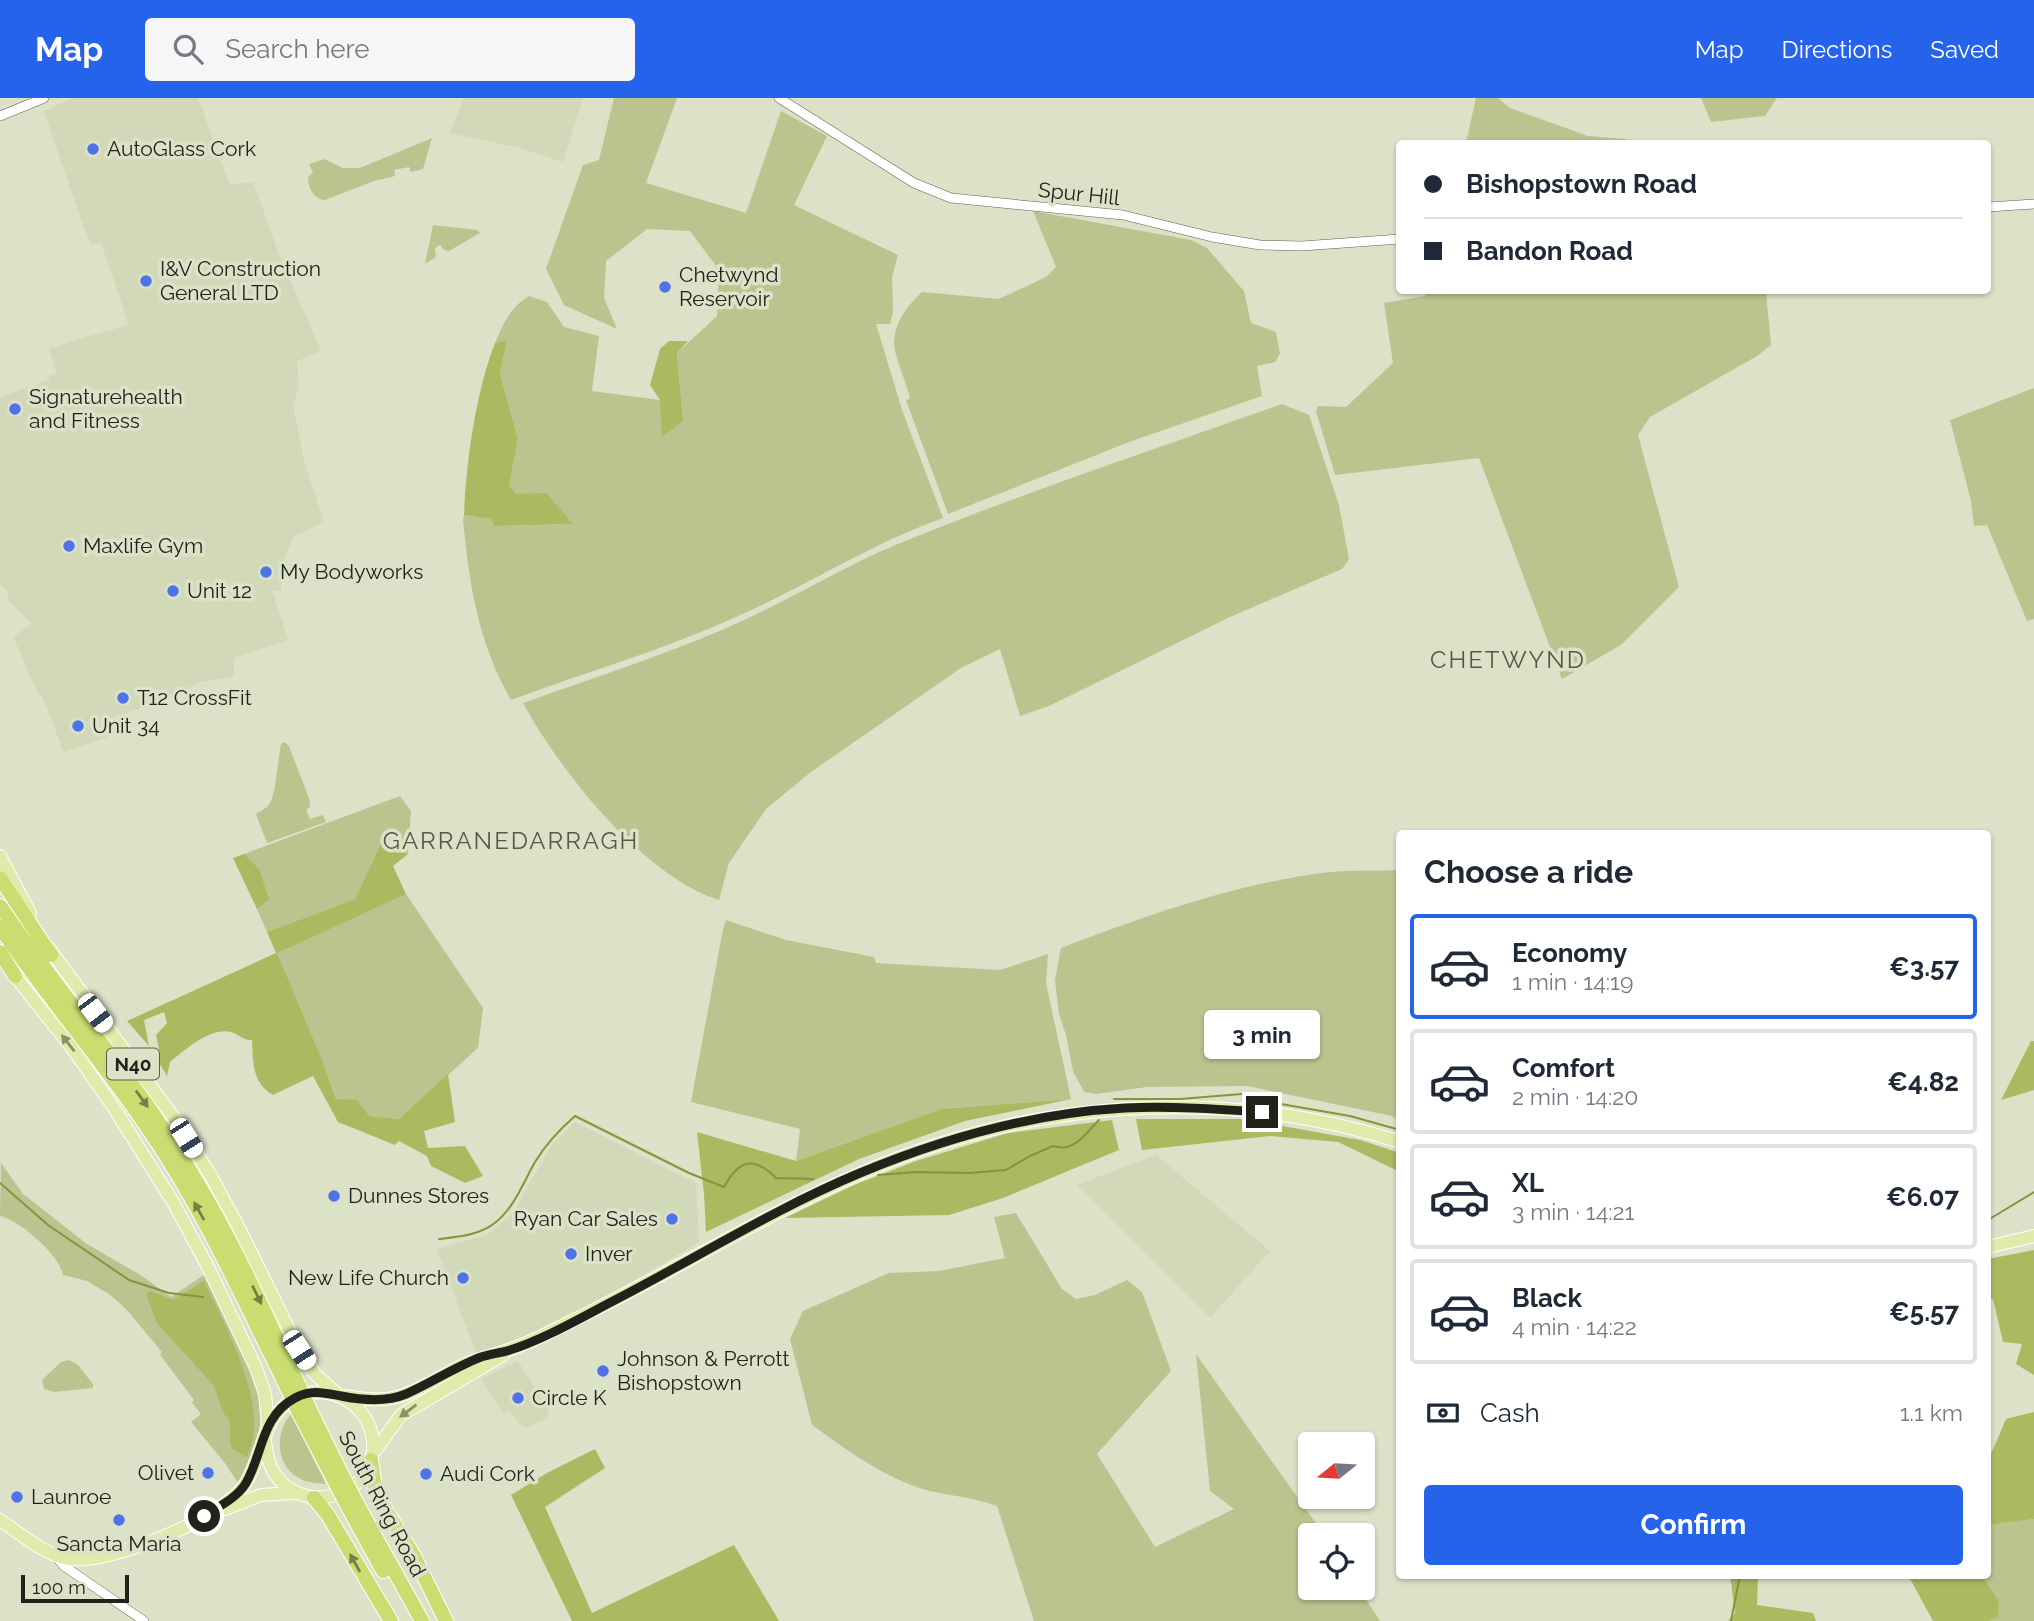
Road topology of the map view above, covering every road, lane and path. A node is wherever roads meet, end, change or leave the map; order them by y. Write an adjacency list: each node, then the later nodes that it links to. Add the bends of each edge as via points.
1 (44, 98): 3 (street)
2 (779, 98): 6 (street, Spur Hill, via 914,183 951,198 1123,215 1260,245)
3 (0, 116)
4 (2034, 204): 5 (street)
5 (1991, 207)
6 (1396, 239)
7 (0, 856): 12 (main road)
8 (0, 878): 12 (highway)
9 (0, 906): 18 (highway, South Ring Road / N40, one-way to 18, via 190,1170 236,1253)
10 (0, 928): 18 (highway, South Ring Road / N40, one-way to 10, via 175,1169)
11 (0, 954): 13 (highway)
12 (51, 955): 19 (main road, N40, via 174,1118 211,1176 299,1350 315,1374)
13 (15, 976): 20 (main road, N40, one-way to 13, via 265,1394 257,1368 173,1202 114,1108)
14 (1396, 1141): 17 (main road, via 1323,1122 1208,1108 1124,1108 988,1129 858,1174)
15 (2034, 1236): 16 (main road)
16 (1991, 1246)
17 (509, 1351): 19 (main road, via 483,1356 392,1398); 21 (main road, one-way to 21, via 401,1415)
18 (289, 1378): 24 (highway, South Ring Road / N40, bridge)
19 (339, 1396): 20 (main road, via 301,1395 286,1404); 21 (main road, via 356,1407 367,1422 373,1443)
20 (266, 1431): 22 (main road, via 273,1471); 25 (main road, via 246,1484)
21 (371, 1458): 23 (main road, via 362,1478 348,1491); 34 (highway, via 376,1494)
22 (296, 1493): 23 (main road); 25 (main road, via 261,1495)
23 (314, 1498): 31 (highway, one-way to 23)
24 (352, 1503): 32 (highway, South Ring Road / N40); 33 (highway, South Ring Road / N40)
25 (207, 1514): 28 (main road, via 144,1545)
26 (0, 1520): 27 (main road)
27 (55, 1555): 28 (main road); 29 (street)
28 (91, 1558): 29 (street, via 84,1572)
29 (86, 1581): 30 (street)
30 (144, 1621)
31 (391, 1621)
32 (411, 1621)
33 (422, 1621)
34 (446, 1621)

